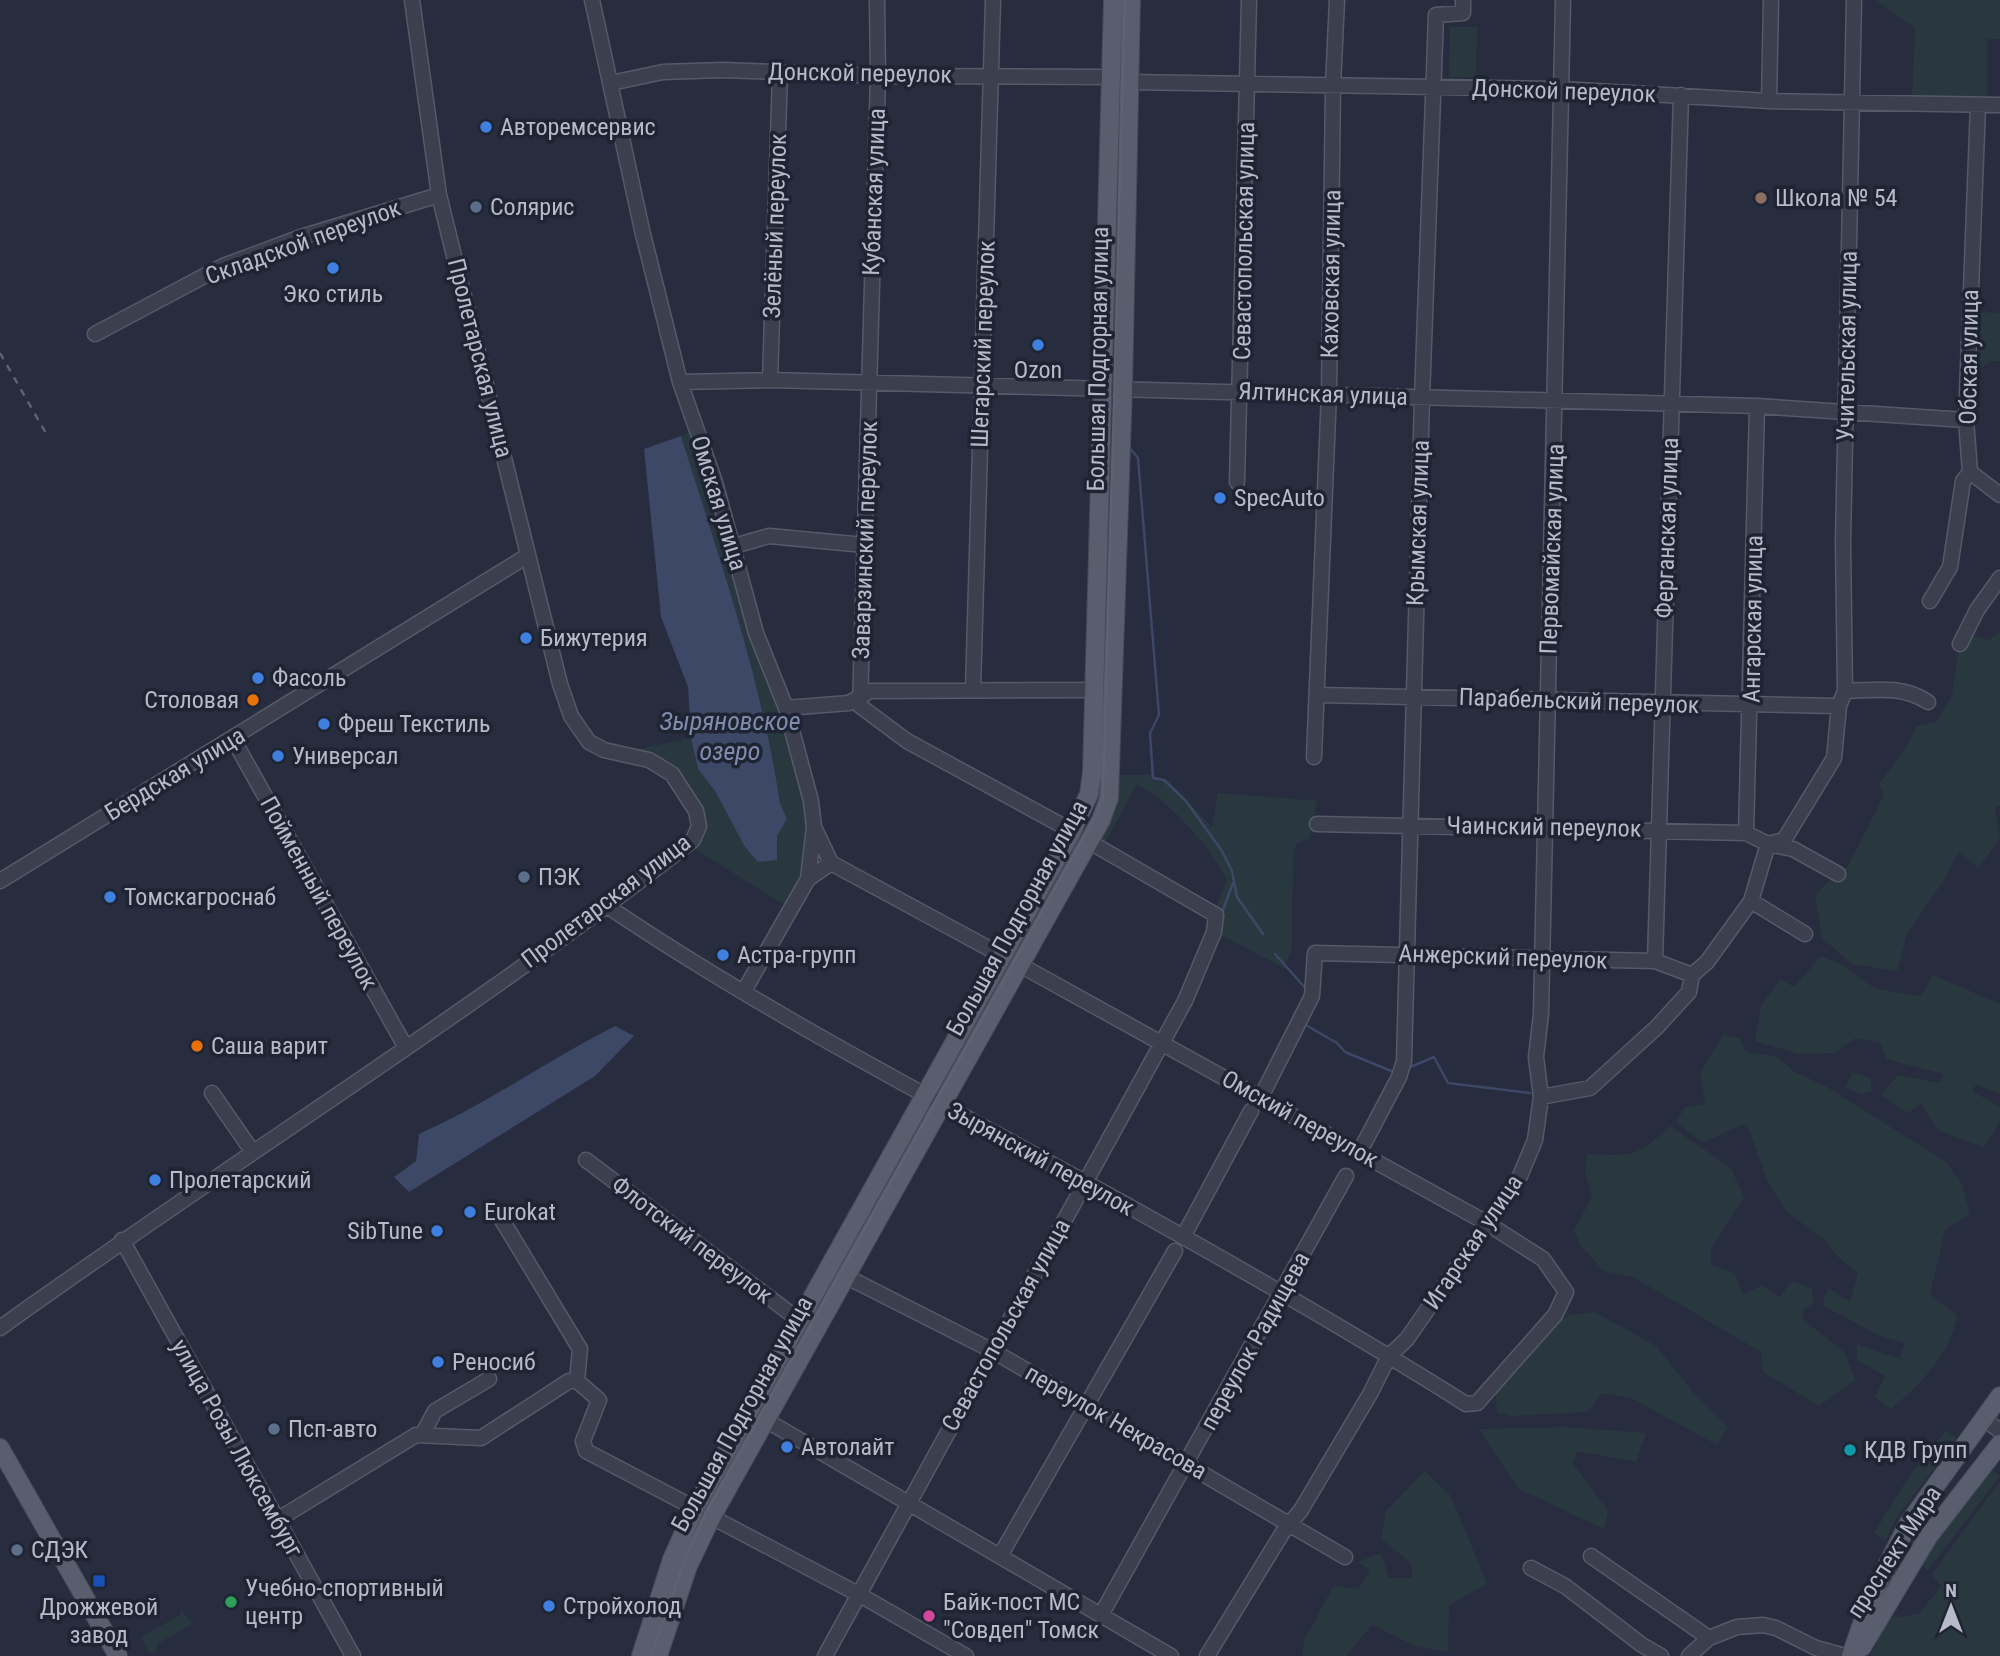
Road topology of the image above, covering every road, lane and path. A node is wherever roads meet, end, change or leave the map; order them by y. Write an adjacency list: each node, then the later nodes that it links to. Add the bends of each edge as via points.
1 (412, 0): 27 (street, Пролетарская улица)
2 (592, 0): 17 (street, Омская улица)
3 (877, 0): 15 (street, Кубанская улица)
4 (993, 0): 14 (street, Шегарский переулок)
5 (1113, 0): 16 (main road, Большая Подгорная улица)
6 (1131, 0): 16 (main road, Большая Подгорная улица)
7 (1249, 0): 18 (street, Севастопольская улица)
8 (1337, 0): 19 (street, Каховская улица)
9 (1463, 0): 20 (street, Крымская улица, via 1463,13 1436,15)
10 (1563, 0): 21 (street, Первомайская улица)
11 (1771, 0): 23 (street)
12 (1854, 0): 24 (street, Учительская улица)
13 (780, 73): 15 (street, Донской переулок); 17 (street, Донской переулок, via 663,72); 29 (street, Зелёный переулок)
14 (991, 75): 15 (street, Донской переулок); 16 (street, Донской переулок); 32 (street, Шегарский переулок)
15 (878, 76): 31 (street, Кубанская улица)
16 (1120, 79): 18 (street, Донской переулок); 33 (main road, Большая Подгорная улица); 34 (main road, Большая Подгорная улица)
17 (611, 83): 30 (street, Омская улица)
18 (1247, 84): 19 (street, Донской переулок); 35 (street, Севастопольская улица)
19 (1333, 86): 20 (street, Донской переулок); 36 (street, Каховская улица)
20 (1435, 87): 21 (street, Донской переулок); 37 (street, Крымская улица)
21 (1561, 89): 22 (street, Донской переулок); 38 (street, Первомайская улица)
22 (1681, 95): 23 (street, Донской переулок); 39 (street, Ферганская улица)
23 (1769, 101): 24 (street, Донской переулок)
24 (1851, 103): 25 (street, Донской переулок); 41 (street, Учительская улица)
25 (1978, 105): 26 (street, Донской переулок); 42 (street, Обская улица)
26 (2000, 105)
27 (439, 195): 28 (street, Складской переулок, via 223,266); 48 (street, Пролетарская улица)
28 (94, 334)
29 (770, 380): 30 (street, Ялтинская улица); 31 (street, Ялтинская улица)
30 (680, 382): 47 (street, Омская улица)
31 (870, 383): 32 (street, Ялтинская улица); 46 (street, Заварзинский переулок)
32 (981, 387): 33 (street, Ялтинская улица); 52 (street, Шегарский переулок)
33 (1102, 387): 34 (street, Ялтинская улица); 53 (main road, Большая Подгорная улица)
34 (1123, 388): 35 (street, Ялтинская улица); 73 (main road, Большая Подгорная улица, via 1109,798)
35 (1241, 391): 36 (street, Ялтинская улица); 44 (street, Севастопольская улица)
36 (1329, 393): 37 (street, Ялтинская улица); 55 (street, Каховская улица)
37 (1422, 398): 38 (street, Ялтинская улица); 56 (street, Крымская улица)
38 (1556, 400): 39 (street, Ялтинская улица); 58 (street, Первомайская улица)
39 (1670, 404): 40 (street, Ялтинская улица); 60 (street, Ферганская улица)
40 (1757, 406): 41 (street, Ялтинская улица); 61 (street, Ангарская улица)
41 (1846, 414): 42 (street, Ялтинская улица); 54 (street, Учительская улица)
42 (1966, 420): 43 (street, Обская улица)
43 (1970, 472): 45 (street); 50 (street, Обская улица, via 1963,481 1950,567)
44 (1237, 482)
45 (2000, 495)
46 (864, 545): 47 (street, via 769,536); 57 (street, Заварзинский переулок)
47 (734, 546): 63 (street, Омская улица, via 756,633)
48 (527, 556): 64 (street, Бердская улица); 80 (street, Пролетарская улица, via 560,684 578,728 589,742 604,750 649,760 672,775 696,811 699,826 693,841)
49 (2000, 578): 51 (street)
50 (1930, 601)
51 (1960, 644)
52 (973, 689): 53 (street); 57 (street, via 870,691)
53 (1094, 690): 71 (main road, Большая Подгорная улица, via 1089,794)
54 (1845, 691): 59 (street, via 1894,689); 62 (street)
55 (1319, 695): 56 (street, Парабельский переулок); 65 (street, Каховская улица)
56 (1413, 696): 58 (street, Парабельский переулок); 67 (street, Крымская улица)
57 (860, 697): 63 (street, via 849,703); 71 (street, via 860,706 907,741)
58 (1548, 702): 60 (street, Парабельский переулок); 69 (street, Первомайская улица)
59 (1928, 702)
60 (1662, 705): 61 (street, Парабельский переулок); 70 (street, Ферганская улица)
61 (1751, 706): 62 (street, Парабельский переулок); 72 (street, Ангарская улица)
62 (1839, 706): 74 (street, via 1834,758 1784,840)
63 (786, 708): 68 (street, Омская улица)
64 (233, 739): 78 (street, Бердская улица); 90 (street, Пойменный переулок)
65 (1314, 757)
66 (1317, 824): 67 (street, Чаинский переулок)
67 (1409, 825): 69 (street, Чаинский переулок); 82 (street, Крымская улица)
68 (814, 827): 75 (street); 77 (street, Омская улица)
69 (1543, 827): 70 (street, Чаинский переулок); 84 (street, Первомайская улица)
70 (1658, 830): 72 (street, Чаинский переулок); 85 (street, Ферганская улица)
71 (1072, 831): 83 (main road, Большая Подгорная улица)
72 (1746, 833): 74 (street, Чаинский переулок)
73 (1088, 841): 86 (main road, Большая Подгорная улица); 89 (street, Севастопольская улица, via 1216,915 1214,932 1185,1002)
74 (1768, 844): 76 (street, Чаинский переулок, via 1794,849); 79 (street)
75 (831, 863): 77 (street); 83 (street)
76 (1838, 874)
77 (808, 879): 88 (street, Омская улица)
78 (0, 881)
79 (1751, 901): 81 (street); 87 (street)
80 (607, 906): 88 (street, Зырянский переулок); 90 (street, Пролетарская улица)
81 (1805, 934)
82 (1405, 954): 84 (street, Анжерский переулок); 93 (street, Анжерский переулок, via 1312,955 1312,996); 98 (street, Крымская улица, via 1402,1072)
83 (1001, 955): 92 (main road, Большая Подгорная улица)
84 (1541, 959): 85 (street, Анжерский переулок); 94 (street, Первомайская улица, via 1536,1057)
85 (1655, 961): 87 (street, Анжерский переулок)
86 (1020, 965): 89 (street, Омский переулок); 95 (main road, Большая Подгорная улица)
87 (1692, 975): 94 (street, via 1689,992 1590,1088)
88 (744, 991): 92 (street, Зырянский переулок)
89 (1162, 1041): 93 (street, Омский переулок); 101 (street, Севастопольская улица)
90 (405, 1046): 97 (street, Пролетарская улица)
91 (212, 1093): 97 (street)
92 (923, 1095): 95 (street, Зырянский переулок); 109 (main road, Большая Подгорная улица)
93 (1261, 1097): 98 (street, Омский переулок)
94 (1541, 1097): 103 (street, Игарская улица, via 1535,1140 1520,1176)
95 (942, 1105): 101 (street, Зырянский переулок); 107 (main road, Большая Подгорная улица)
96 (1251, 1111): 104 (street)
97 (252, 1151): 105 (street, Пролетарская улица)
98 (1359, 1153): 103 (street, Омский переулок)
99 (586, 1160): 109 (street, Флотский переулок)
100 (1346, 1176): 108 (street, переулок Радищева)
101 (1084, 1182): 104 (street, Зырянский переулок); 111 (street, Севастопольская улица)
102 (502, 1220): 114 (street, via 580,1349)
103 (1485, 1222): 112 (street, Игарская улица, via 1407,1339); 116 (street, Омский переулок, via 1543,1259 1566,1292 1555,1315)
104 (1183, 1237): 108 (street, Зырянский переулок)
105 (122, 1240): 110 (street, Пролетарская улица); 128 (street, улица Розы Люксембург)
106 (1175, 1251): 117 (street)
107 (845, 1276): 111 (street, переулок Некрасова); 118 (main road, Большая Подгорная улица)
108 (1282, 1293): 112 (street, Зырянский переулок); 124 (street, переулок Радищева)
109 (799, 1320): 126 (main road, Большая Подгорная улица)
110 (0, 1328)
111 (993, 1351): 117 (street, переулок Некрасова); 125 (street, Севастопольская улица)
112 (1389, 1356): 116 (street, Зырянский переулок, via 1466,1404); 129 (street, Игарская улица)
113 (489, 1379): 121 (street, via 435,1411)
114 (577, 1381): 121 (street, via 569,1381 481,1438); 126 (street, via 599,1400 583,1441 586,1451)
115 (2000, 1396): 119 (main road, проспект Мира)
116 (1477, 1402)
117 (1086, 1406): 124 (street, переулок Некрасова); 130 (street)
118 (764, 1419): 125 (street); 127 (main road, Большая Подгорная улица)
119 (1984, 1419): 120 (street); 148 (main road, проспект Мира, via 1908,1524 1871,1597)
120 (2000, 1431)
121 (422, 1435): 128 (street)
122 (2000, 1444): 149 (main road, проспект Мира, via 1928,1537)
123 (0, 1448): 137 (main road)
124 (1187, 1463): 129 (street, переулок Некрасова); 135 (street, переулок Радищева)
125 (909, 1503): 130 (street); 134 (street, Севастопольская улица)
126 (695, 1508): 127 (street); 139 (main road, Большая Подгорная улица)
127 (712, 1516): 134 (street); 140 (main road, Большая Подгорная улица, via 688,1566)
128 (277, 1520): 138 (street, улица Розы Люксембург)
129 (1291, 1523): 132 (street, переулок Некрасова); 144 (street, Игарская улица)
130 (1000, 1556): 135 (street)
131 (1591, 1556): 136 (street)
132 (1345, 1558)
133 (1531, 1568): 145 (street, via 1565,1586)
134 (860, 1595): 141 (street, Севастопольская улица); 142 (street)
135 (1101, 1615): 143 (street)
136 (1709, 1638): 146 (street); 147 (street, via 1737,1627 1763,1625)
137 (118, 1656)
138 (354, 1656)
139 (641, 1656)
140 (658, 1656)
141 (825, 1656)
142 (966, 1656)
143 (1171, 1656)
144 (1207, 1656)
145 (1661, 1656)
146 (1689, 1656)
147 (1845, 1656)
148 (1851, 1656)
149 (1857, 1656)

